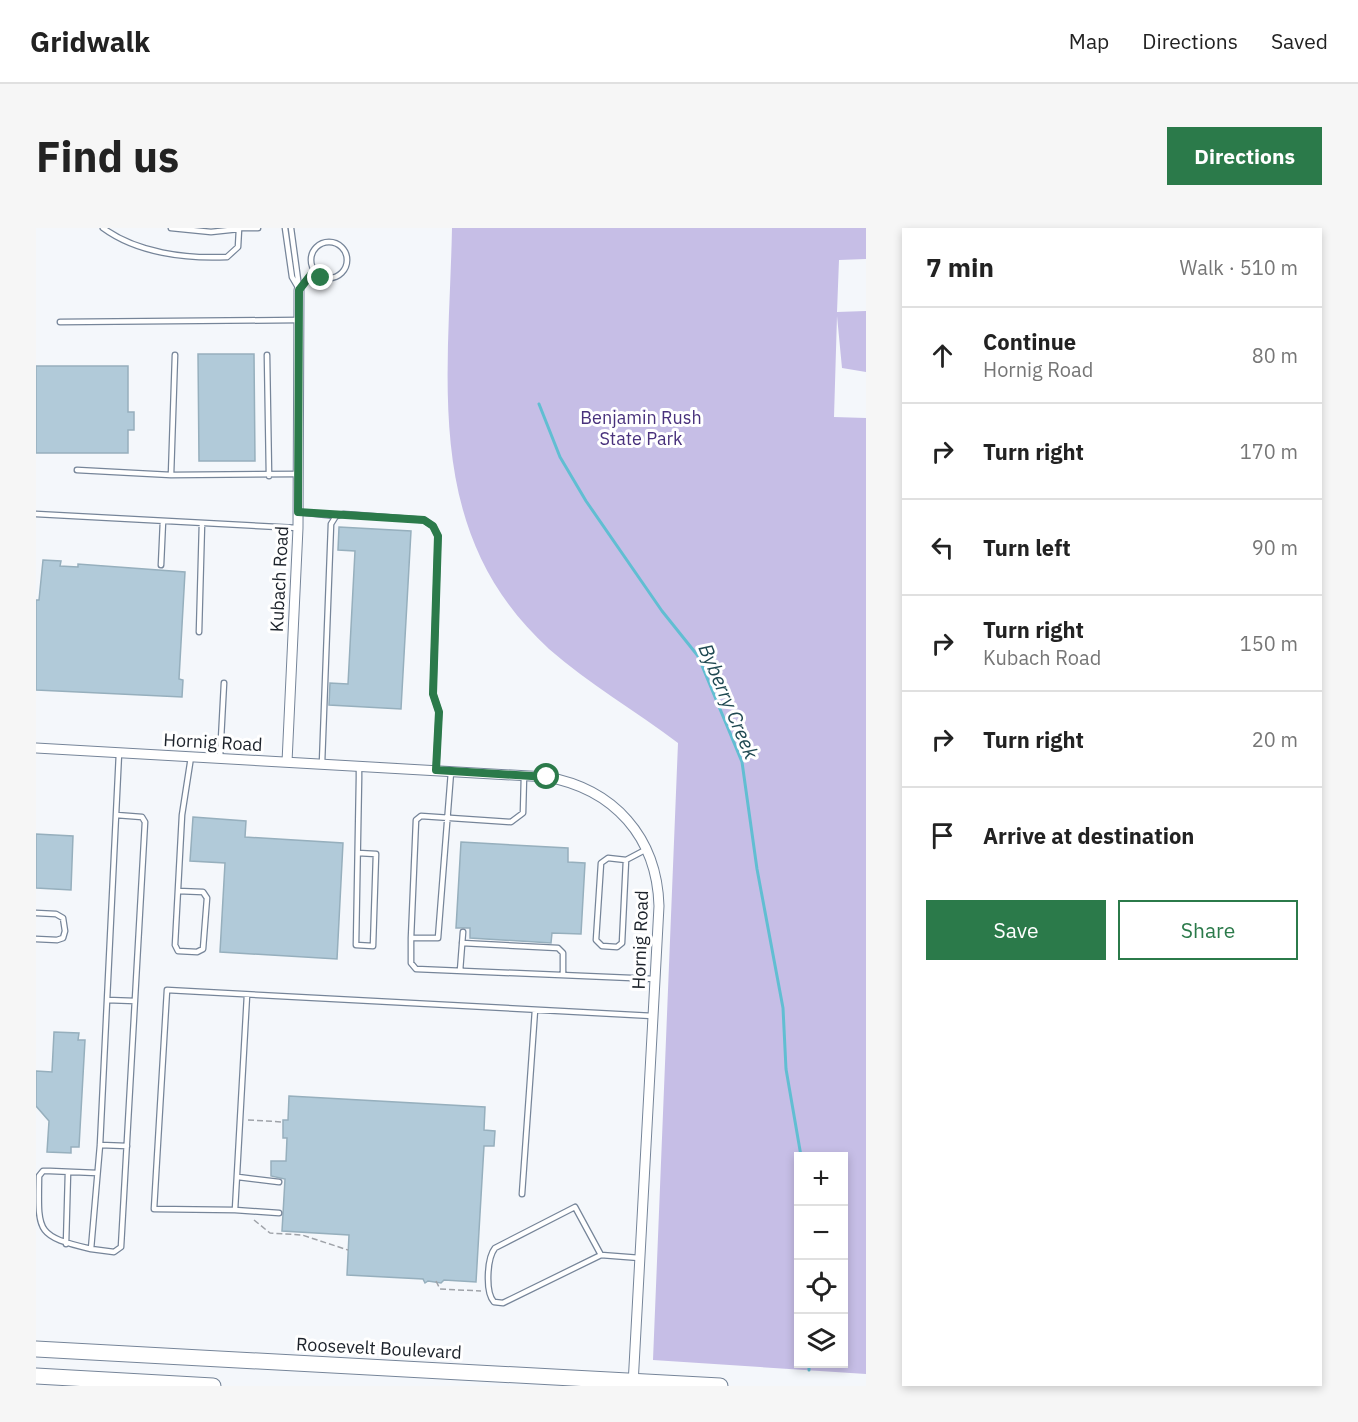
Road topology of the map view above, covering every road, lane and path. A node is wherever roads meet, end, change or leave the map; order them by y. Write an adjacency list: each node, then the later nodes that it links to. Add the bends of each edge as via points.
1 (103, 228): 6 (lane, via 144,248 210,258 234,253)
2 (171, 228): 6 (lane, via 211,232)
3 (258, 228): 6 (lane)
4 (285, 228): 8 (lane, via 292,277)
5 (291, 228): 8 (lane)
6 (240, 229)
7 (313, 272): 7 (lane, via 321,278 337,276 345,266 345,248 332,241 318,246 311,260); 8 (lane)
8 (299, 290): 9 (street, Kubach Road)
9 (299, 320): 10 (lane); 14 (street, Kubach Road)
10 (60, 322)
11 (175, 355): 15 (lane)
12 (267, 355): 16 (lane)
13 (77, 470): 15 (lane)
14 (299, 474): 16 (lane); 17 (street, Kubach Road)
15 (171, 475): 16 (lane)
16 (269, 476)
17 (298, 512): 19 (lane); 22 (street, Kubach Road)
18 (36, 514): 20 (lane)
19 (336, 516): 31 (lane, via 331,524); 33 (lane, via 424,520 438,536 433,694 439,712)
20 (163, 521): 21 (lane); 23 (lane)
21 (202, 523): 22 (lane); 24 (lane)
22 (298, 528): 30 (street, Kubach Road)
23 (161, 565)
24 (199, 632)
25 (224, 683): 29 (lane)
26 (36, 748): 27 (street, Hornig Road)
27 (119, 753): 28 (street, Hornig Road); 36 (lane)
28 (191, 757): 29 (street, Hornig Road); 41 (lane, via 182,815)
29 (220, 758): 30 (street, Hornig Road)
30 (286, 762): 31 (street, Hornig Road)
31 (322, 764): 32 (street, Hornig Road)
32 (359, 766): 33 (street, Hornig Road); 39 (lane)
33 (436, 770): 34 (street, Hornig Road)
34 (451, 771): 35 (street, Hornig Road); 37 (lane)
35 (524, 775): 37 (lane, via 523,813 519,819 511,822); 38 (street, Hornig Road, via 561,779 599,795 630,821)
36 (116, 815): 51 (lane); 52 (lane, via 142,817 145,822)
37 (448, 818): 44 (lane, via 438,938); 44 (lane, via 421,816 416,820)
38 (647, 849): 40 (lane); 49 (street, Hornig Road, via 659,895)
39 (358, 853): 39 (lane, via 356,945 373,946 376,854)
40 (626, 860): 40 (lane, via 622,943 617,947 602,946 596,940 601,863 608,858)
41 (178, 891): 41 (lane, via 175,945 178,951 197,952 203,948 207,898 203,892)
42 (36, 913): 45 (lane, via 63,918 65,931 63,938 57,940)
43 (463, 932): 46 (lane)
44 (411, 938): 47 (lane, via 411,963 416,969)
45 (36, 939)
46 (462, 943): 47 (lane); 48 (lane, via 558,948 563,953)
47 (460, 971): 48 (lane)
48 (563, 975): 49 (lane)
49 (655, 979): 54 (street, Hornig Road)
50 (247, 995): 53 (lane); 55 (lane); 64 (lane, via 167,990 154,1209)
51 (107, 1000): 52 (lane); 57 (lane)
52 (135, 1001): 58 (lane)
53 (535, 1010): 54 (lane); 63 (lane)
54 (653, 1016): 71 (street, Hornig Road)
55 (240, 1120): 56 (path); 61 (lane)
56 (283, 1122)
57 (99, 1145): 58 (lane); 60 (lane)
58 (127, 1146): 68 (lane, via 121,1247 114,1252)
59 (68, 1172): 60 (lane); 67 (lane); 67 (lane, via 43,1171 39,1176 38,1223 54,1241)
60 (97, 1173): 68 (lane)
61 (238, 1177): 62 (lane); 64 (lane)
62 (279, 1182)
63 (522, 1194)
64 (236, 1210): 65 (lane)
65 (245, 1211): 66 (lane); 69 (path, via 270,1233 302,1235)
66 (279, 1213)
67 (66, 1244): 68 (lane)
68 (91, 1249)
69 (348, 1250)
70 (601, 1255): 70 (lane, via 508,1301 498,1303 489,1295 491,1254 495,1248 575,1207); 71 (lane)
71 (640, 1258): 76 (street, Hornig Road)
72 (436, 1281): 73 (path, via 440,1289)
73 (481, 1291)
74 (36, 1349): 76 (highway, Roosevelt Boulevard)
75 (36, 1376): 77 (highway)
76 (633, 1384): 78 (highway, Roosevelt Boulevard)
77 (213, 1386)
78 (718, 1386)

